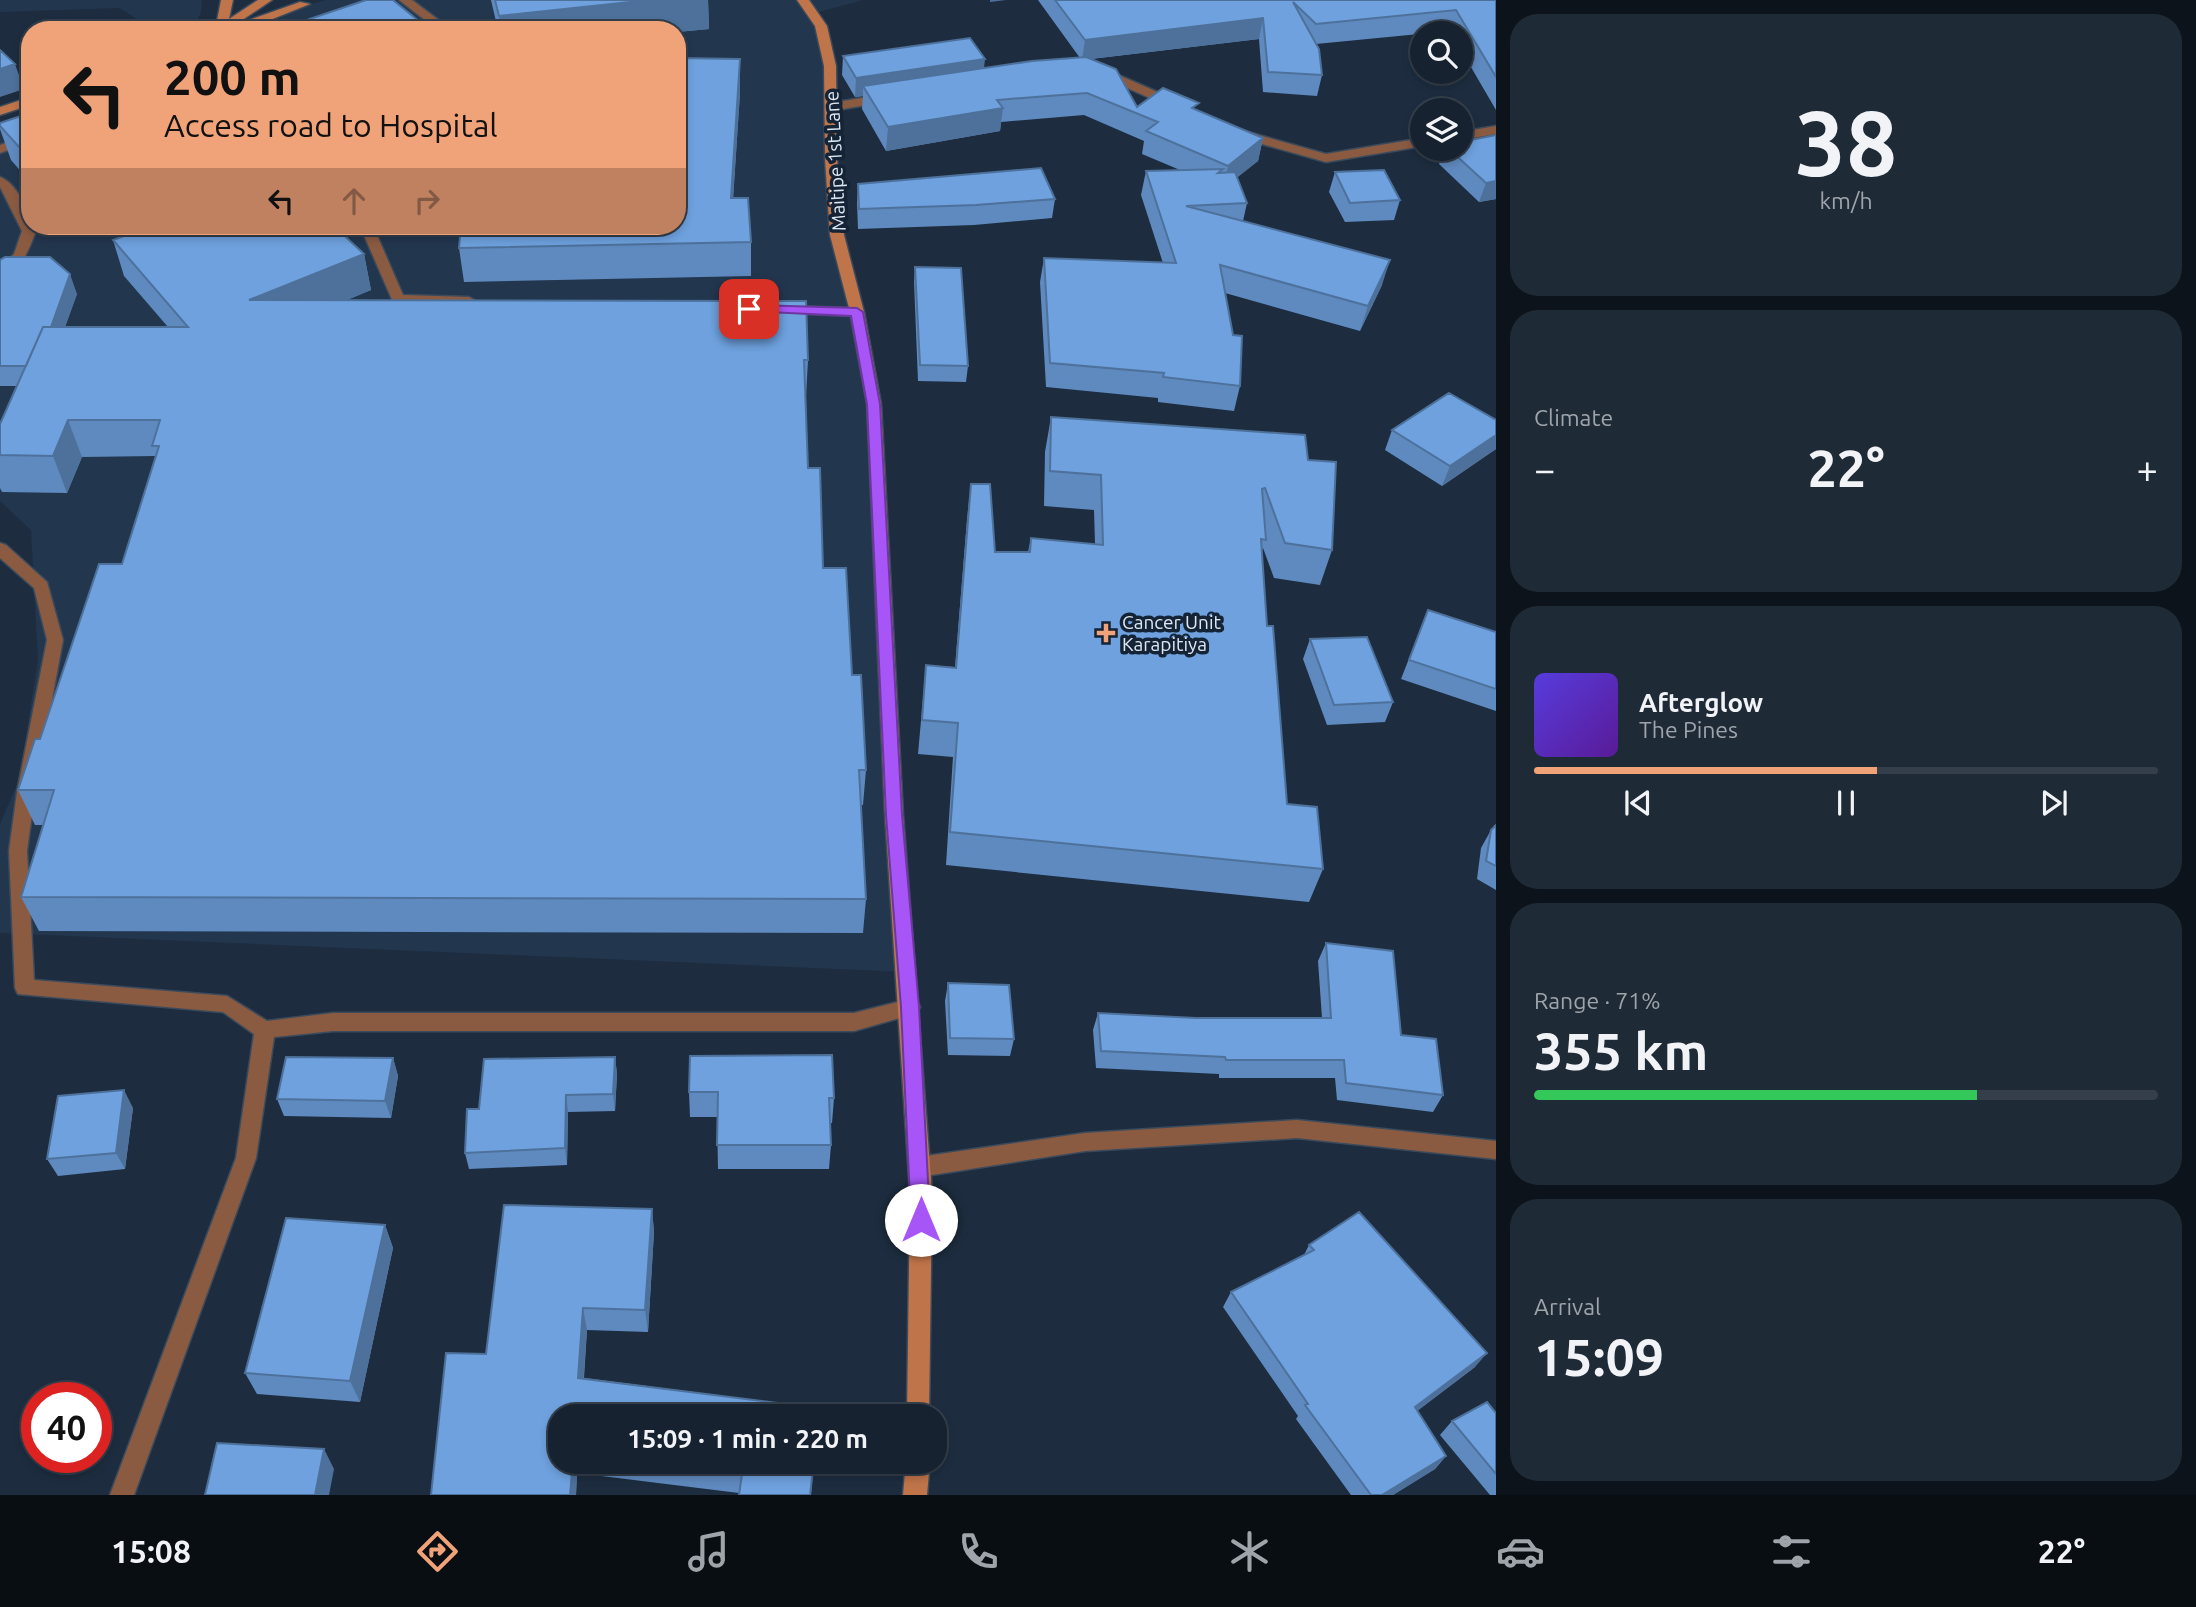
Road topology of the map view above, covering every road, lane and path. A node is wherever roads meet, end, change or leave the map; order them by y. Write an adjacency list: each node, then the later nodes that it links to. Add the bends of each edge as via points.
1 (227, 0): 7 (street)
2 (266, 0): 8 (street)
3 (282, 0): 6 (street)
4 (405, 0): 10 (street)
5 (803, 0): 14 (street, Maitipe 1st Lane, via 821,26 830,66)
6 (309, 2): 9 (street)
7 (223, 21)
8 (233, 21)
9 (257, 21)
10 (434, 21)
11 (1081, 70): 15 (street, via 1094,68)
12 (898, 96): 14 (street)
13 (21, 104): 16 (street)
14 (831, 107): 30 (street, Maitipe 1st Lane, via 837,234)
15 (1182, 108)
16 (0, 111)
17 (1496, 130): 19 (street)
18 (1233, 131): 21 (street, via 1326,158)
19 (1473, 134)
20 (21, 141): 22 (street)
21 (1410, 144)
22 (0, 149)
23 (0, 181): 24 (street)
24 (21, 215)
25 (28, 235): 27 (street, via 20,255)
26 (370, 235): 28 (street, via 398,299)
27 (0, 276)
28 (481, 301)
29 (774, 309): 30 (street)
30 (857, 312): 32 (street, Maitipe 1st Lane, via 874,404 894,815)
31 (0, 549): 33 (street, via 41,586 55,640 18,850 25,988 227,1004)
32 (910, 1007): 33 (street, via 854,1022 332,1023); 35 (street, Maitipe 1st Lane)
33 (264, 1030): 38 (street, via 246,1158)
34 (1496, 1150): 35 (street, via 1297,1129 1085,1142)
35 (919, 1167): 36 (street, Maitipe 1st Lane)
36 (918, 1404)
37 (917, 1474): 39 (street)
38 (122, 1495)
39 (915, 1495)

